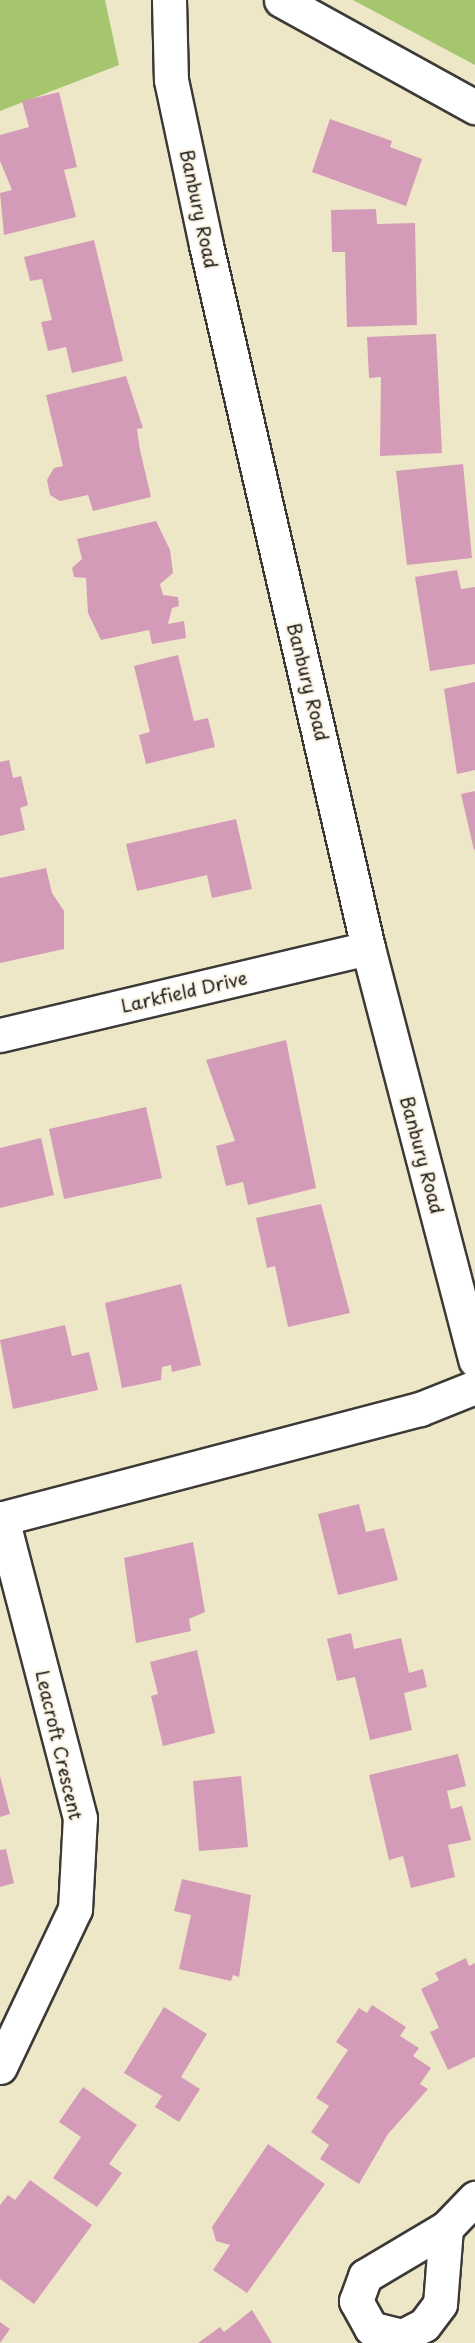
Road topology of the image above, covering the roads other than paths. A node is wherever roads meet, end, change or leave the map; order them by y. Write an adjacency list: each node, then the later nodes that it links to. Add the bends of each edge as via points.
1 (169, 0): 4 (street, Banbury Road, via 171,80)
2 (281, 0): 3 (street)
3 (475, 107)
4 (368, 948): 5 (street, Larkfield Drive); 6 (street, Banbury Road)
5 (0, 1035)
6 (475, 1360)
7 (475, 1387): 8 (street, Leacroft Crescent, via 420,1409)
8 (1, 1518): 9 (street, Leacroft Crescent, via 80,1818 75,1910)
9 (0, 2067)
10 (475, 2198): 11 (street)
11 (446, 2228)

